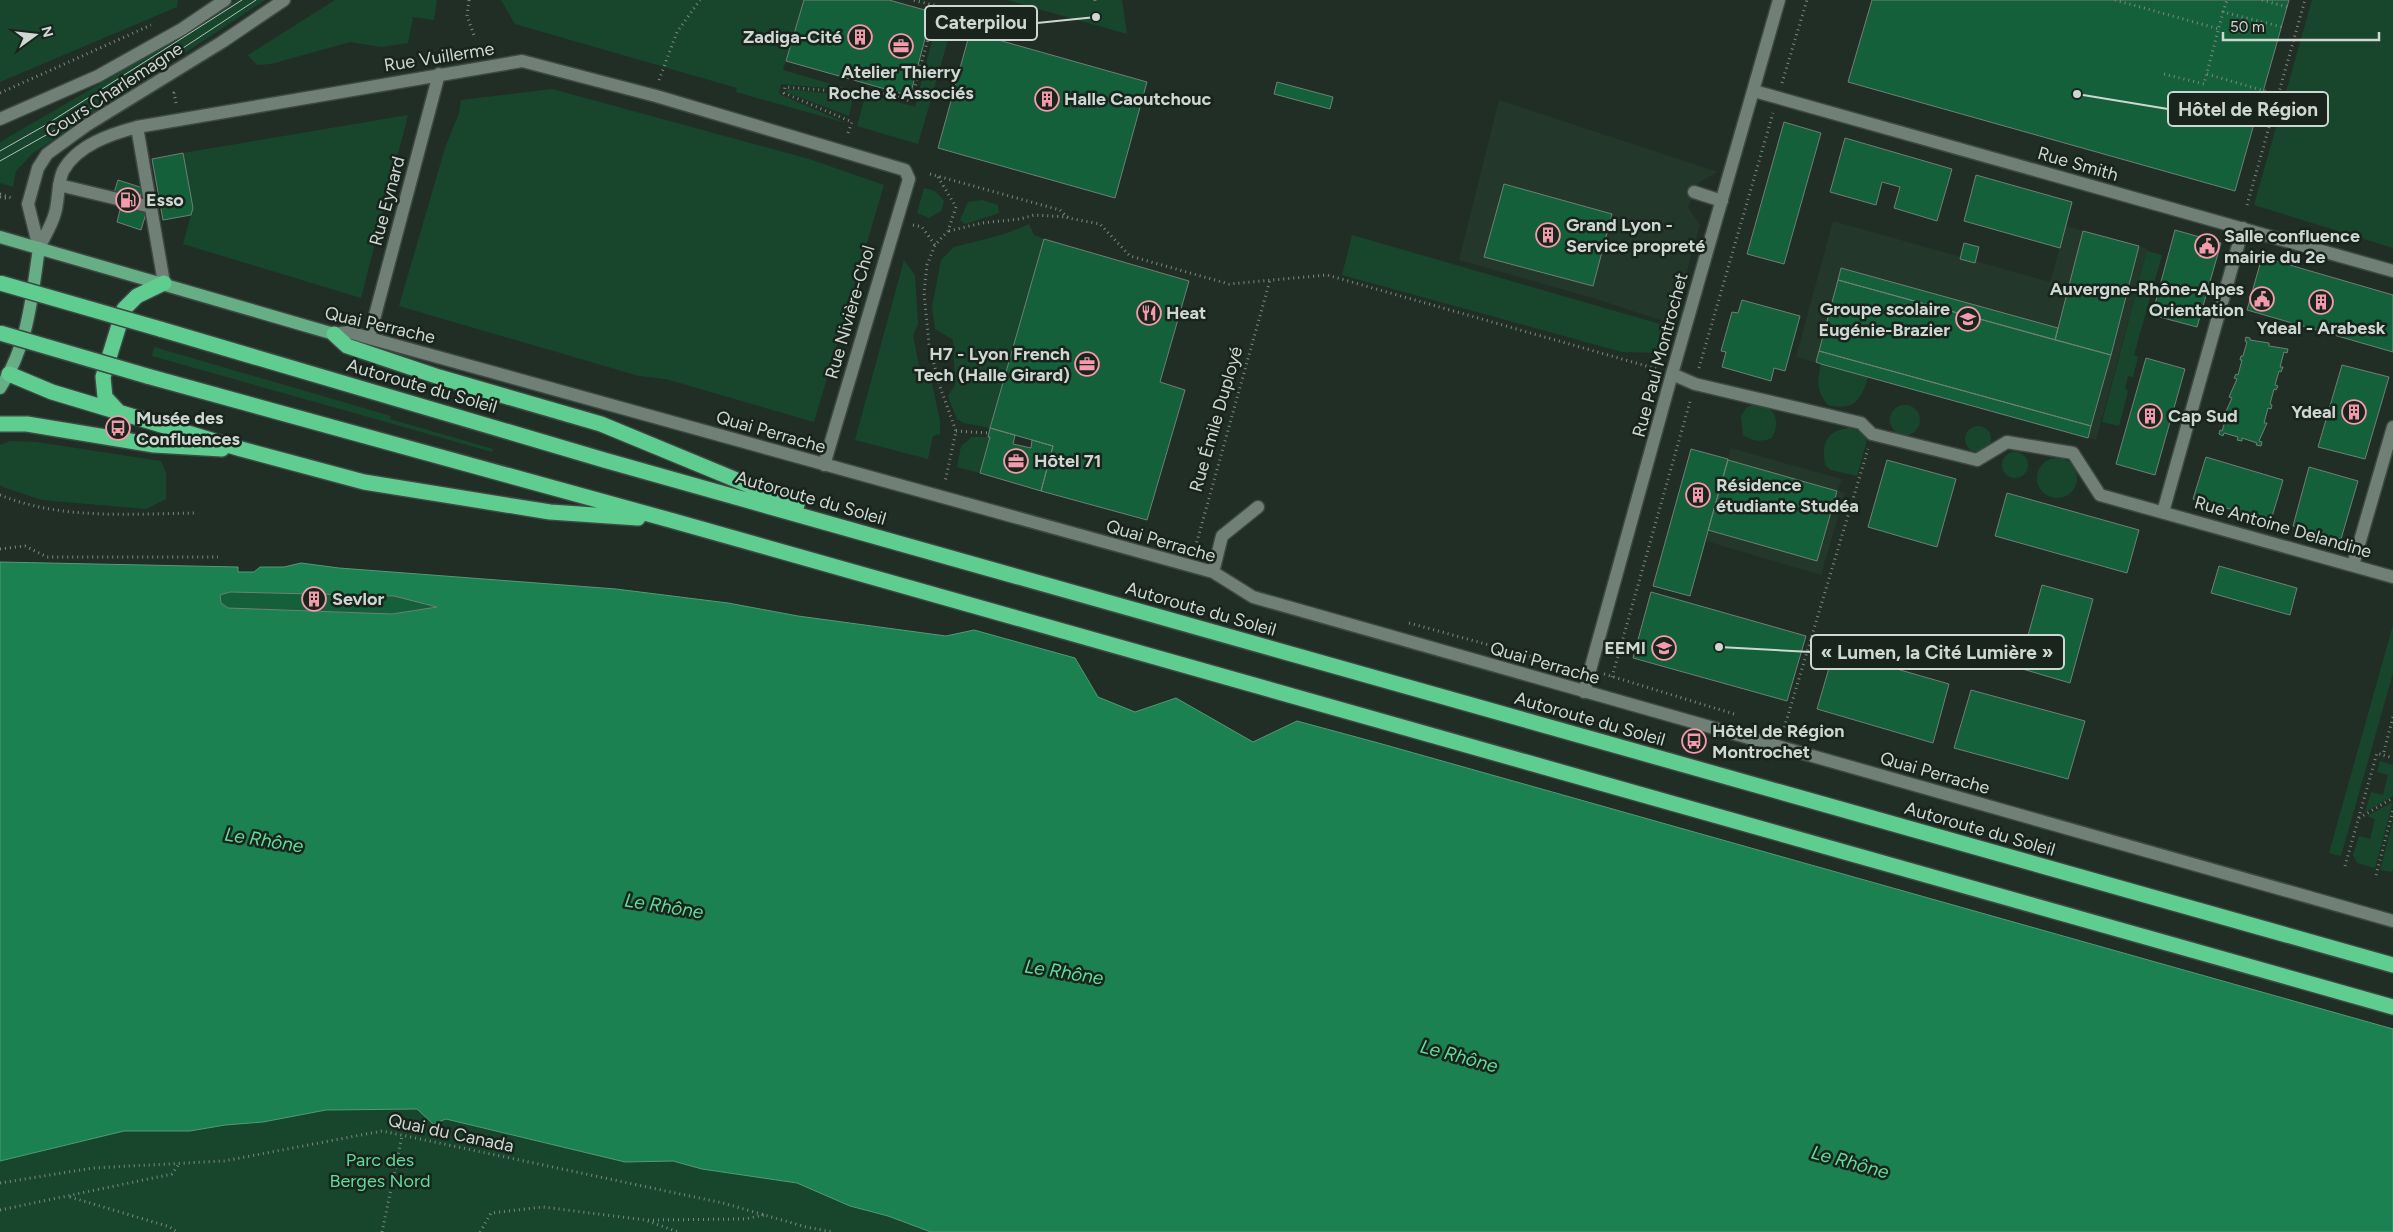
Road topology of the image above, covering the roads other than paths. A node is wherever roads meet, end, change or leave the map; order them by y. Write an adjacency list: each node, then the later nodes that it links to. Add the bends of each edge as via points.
1 (225, 0): 6 (street, Cours Charlemagne, via 182,29 98,76)
2 (284, 0): 15 (street, Cours Charlemagne, via 46,154 38,168 28,204)
3 (1780, 0): 5 (street, Rue Paul Montrochet)
4 (439, 74): 7 (street, Rue Vuillerme); 8 (street, Rue Vuillerme, via 522,61 656,96); 21 (street, Rue Eynard)
5 (1754, 91): 11 (street, Rue Paul Montrochet); 13 (street, Rue Smith)
6 (1, 118)
7 (137, 126): 9 (street, Rue Vuillerme, via 113,133 90,145 63,172); 12 (street)
8 (905, 170): 29 (street, Rue Nivière-Chol, via 908,179)
9 (60, 185): 12 (street); 15 (street, Rue Vuillerme, via 55,213)
10 (1694, 192): 11 (street)
11 (1722, 202): 23 (street, Rue Paul Montrochet)
12 (151, 208): 18 (street)
13 (2243, 228): 16 (street, Rue Smith); 31 (street)
14 (0, 237): 15 (main road, Quai Perrache)
15 (39, 248): 18 (main road, Quai Perrache); 22 (main road, via 30,316)
16 (2393, 270)
17 (0, 283): 33 (highway, Autoroute du Soleil, bridge, via 604,460)
18 (164, 283): 20 (main road, Quai Perrache); 25 (highway, via 137,296 124,309 103,377 105,397)
19 (0, 333): 32 (highway, bridge)
20 (334, 334): 21 (street, Quai Perrache, via 349,332); 33 (highway, via 347,346 439,377 601,424)
21 (369, 338): 29 (street, Quai Perrache)
22 (4, 373): 24 (main road); 25 (highway, via 36,387)
23 (1672, 374): 31 (street, Rue Antoine Delandine, via 1695,384 1861,422 1872,434 1977,460 2007,442 2073,453 2100,494); 37 (street, Rue Paul Montrochet)
24 (0, 388)
25 (120, 412): 28 (highway)
26 (0, 424): 28 (highway, via 28,424 154,445)
27 (2393, 426): 34 (street)
28 (241, 449): 32 (highway, via 364,482 473,501 550,512)
29 (824, 465): 35 (street, Quai Perrache)
30 (1258, 507): 35 (street, via 1222,536)
31 (2163, 512): 34 (street, Rue Antoine Delandine)
32 (670, 520): 40 (highway)
33 (859, 530): 39 (highway, Autoroute du Soleil)
34 (2353, 565): 36 (street, Rue Antoine Delandine)
35 (1213, 572): 37 (street, Quai Perrache, via 1253,597)
36 (2393, 577)
37 (1584, 692): 38 (street, Quai Perrache)
38 (2393, 921)
39 (2393, 965)
40 (2393, 1007)

